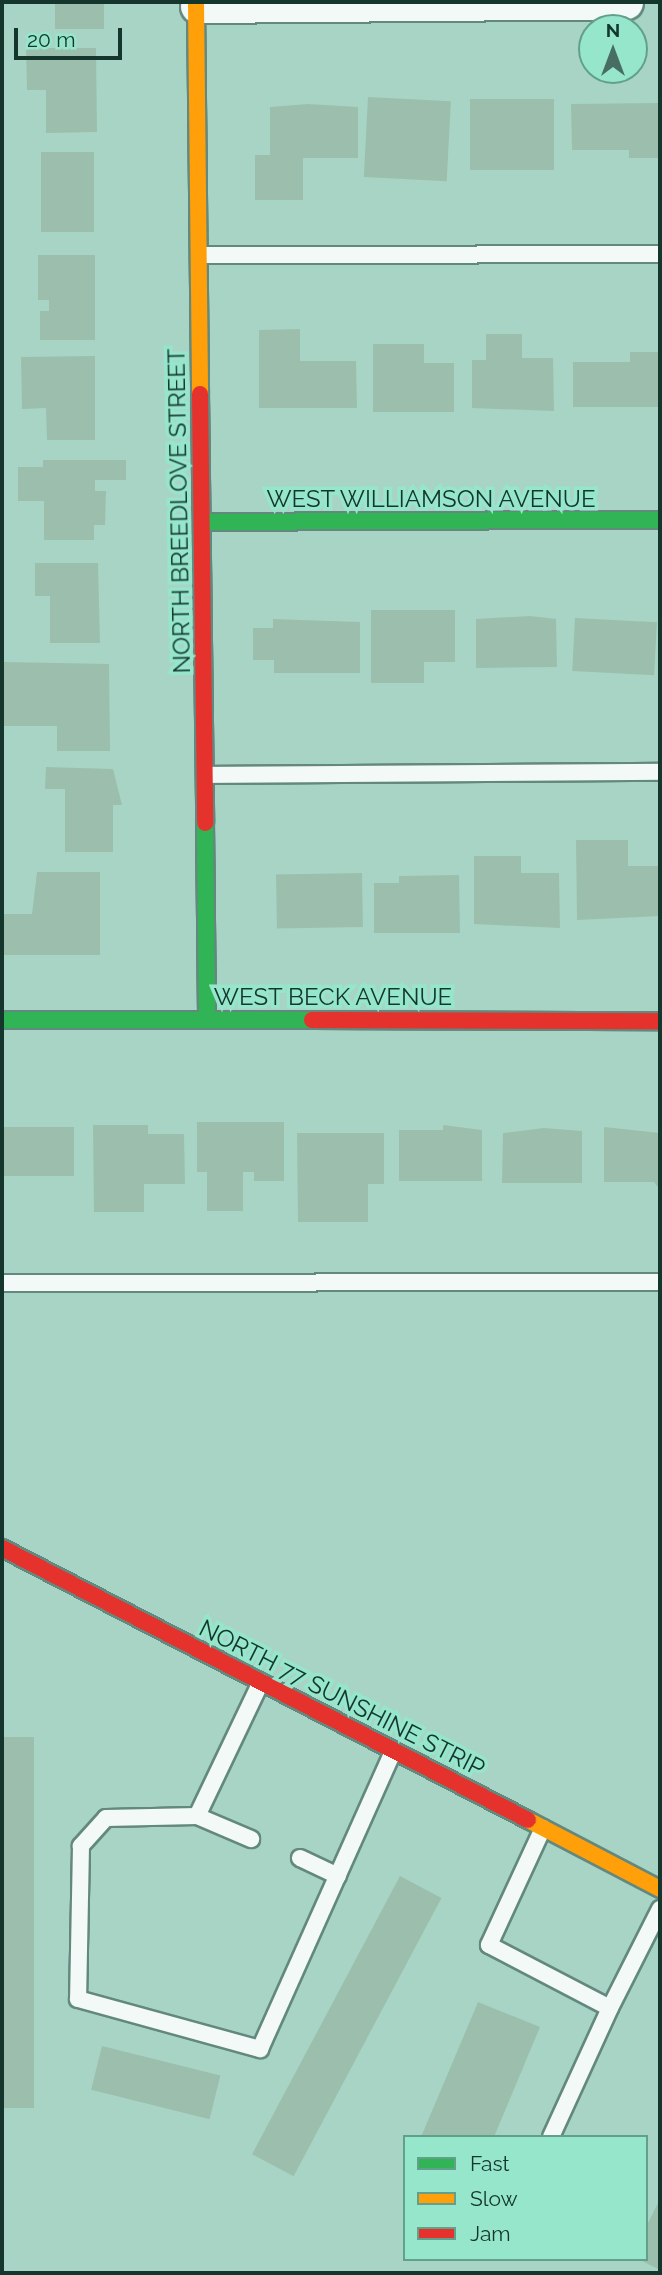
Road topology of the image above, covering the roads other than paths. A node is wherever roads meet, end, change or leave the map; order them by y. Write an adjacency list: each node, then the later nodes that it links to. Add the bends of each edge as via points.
1 (626, 2): 2 (street)
2 (197, 4): 4 (street, NORTH BREEDLOVE STREET)
3 (660, 254): 4 (lane)
4 (199, 255): 6 (street, NORTH BREEDLOVE STREET)
5 (660, 520): 6 (street, WEST WILLIAMSON AVENUE)
6 (202, 522): 8 (street, NORTH BREEDLOVE STREET)
7 (660, 772): 8 (lane)
8 (205, 775): 10 (street, NORTH BREEDLOVE STREET)
9 (6, 1020): 10 (street, WEST BECK AVENUE)
10 (207, 1020): 11 (street, WEST BECK AVENUE)
11 (660, 1021)
12 (660, 1282): 13 (lane)
13 (2, 1283)
14 (2, 1548): 15 (street, NORTH 77 SUNSHINE STRIP)
15 (261, 1682): 16 (street, NORTH 77 SUNSHINE STRIP); 17 (lane)
16 (393, 1751): 18 (street, NORTH 77 SUNSHINE STRIP); 21 (lane)
17 (197, 1816): 19 (lane); 21 (lane, via 106,1818 81,1846 78,1999 260,2049)
18 (543, 1828): 22 (street, NORTH 77 SUNSHINE STRIP); 24 (lane, via 489,1945)
19 (251, 1839)
20 (300, 1858): 21 (lane)
21 (338, 1875)
22 (660, 1889)
23 (660, 1909): 24 (lane)
24 (610, 2008): 25 (lane)
25 (552, 2135)

